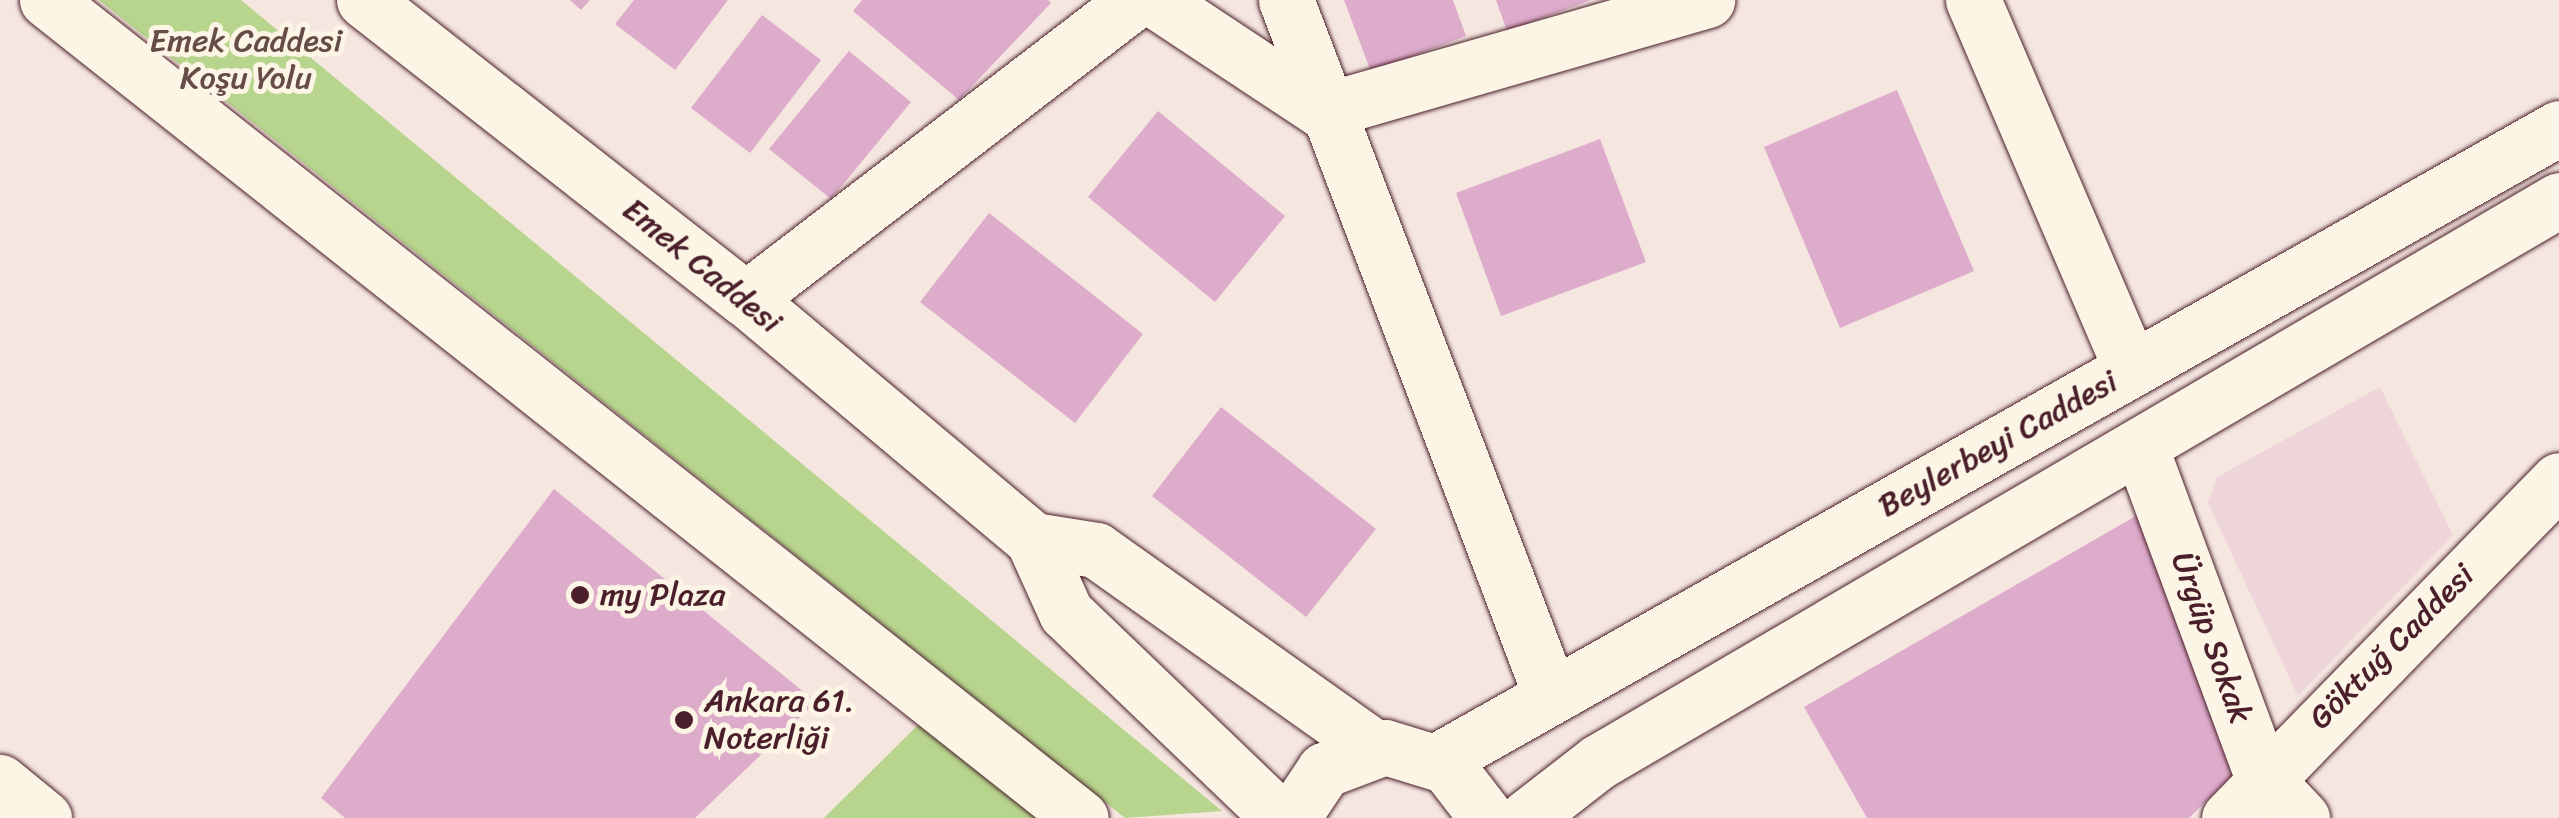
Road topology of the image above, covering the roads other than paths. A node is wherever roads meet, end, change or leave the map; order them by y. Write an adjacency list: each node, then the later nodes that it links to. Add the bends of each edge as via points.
1 (47, 0): 22 (street)
2 (364, 0): 11 (street, Emek Caddesi)
3 (1136, 0): 11 (street)
4 (1155, 0): 8 (street)
5 (1286, 0): 8 (street)
6 (1707, 0): 8 (street)
7 (1972, 0): 12 (street)
8 (1323, 112): 16 (street)
9 (2559, 128): 12 (street, Beylerbeyi Caddesi)
10 (2559, 200): 13 (street)
11 (746, 298): 15 (street, Emek Caddesi)
12 (2131, 369): 16 (street, Beylerbeyi Caddesi)
13 (2140, 446): 20 (street, Ürgüp Sokak); 26 (street, via 1598,762)
14 (2559, 480): 20 (street, Göktuğ Caddesi)
15 (1033, 540): 17 (street, via 1096,550); 23 (street, Emek Caddesi, via 1066,614)
16 (1552, 696): 18 (street, Beylerbeyi Caddesi)
17 (1376, 749): 18 (street); 24 (street, via 1324,770)
18 (1438, 761): 25 (street, via 1471,788)
19 (0, 782): 21 (street)
20 (2245, 797): 27 (street, Ürgüp Sokak)
21 (44, 818)
22 (1081, 818)
23 (1280, 818)
24 (1292, 818)
25 (1486, 818)
26 (1526, 818)
27 (2302, 818)

